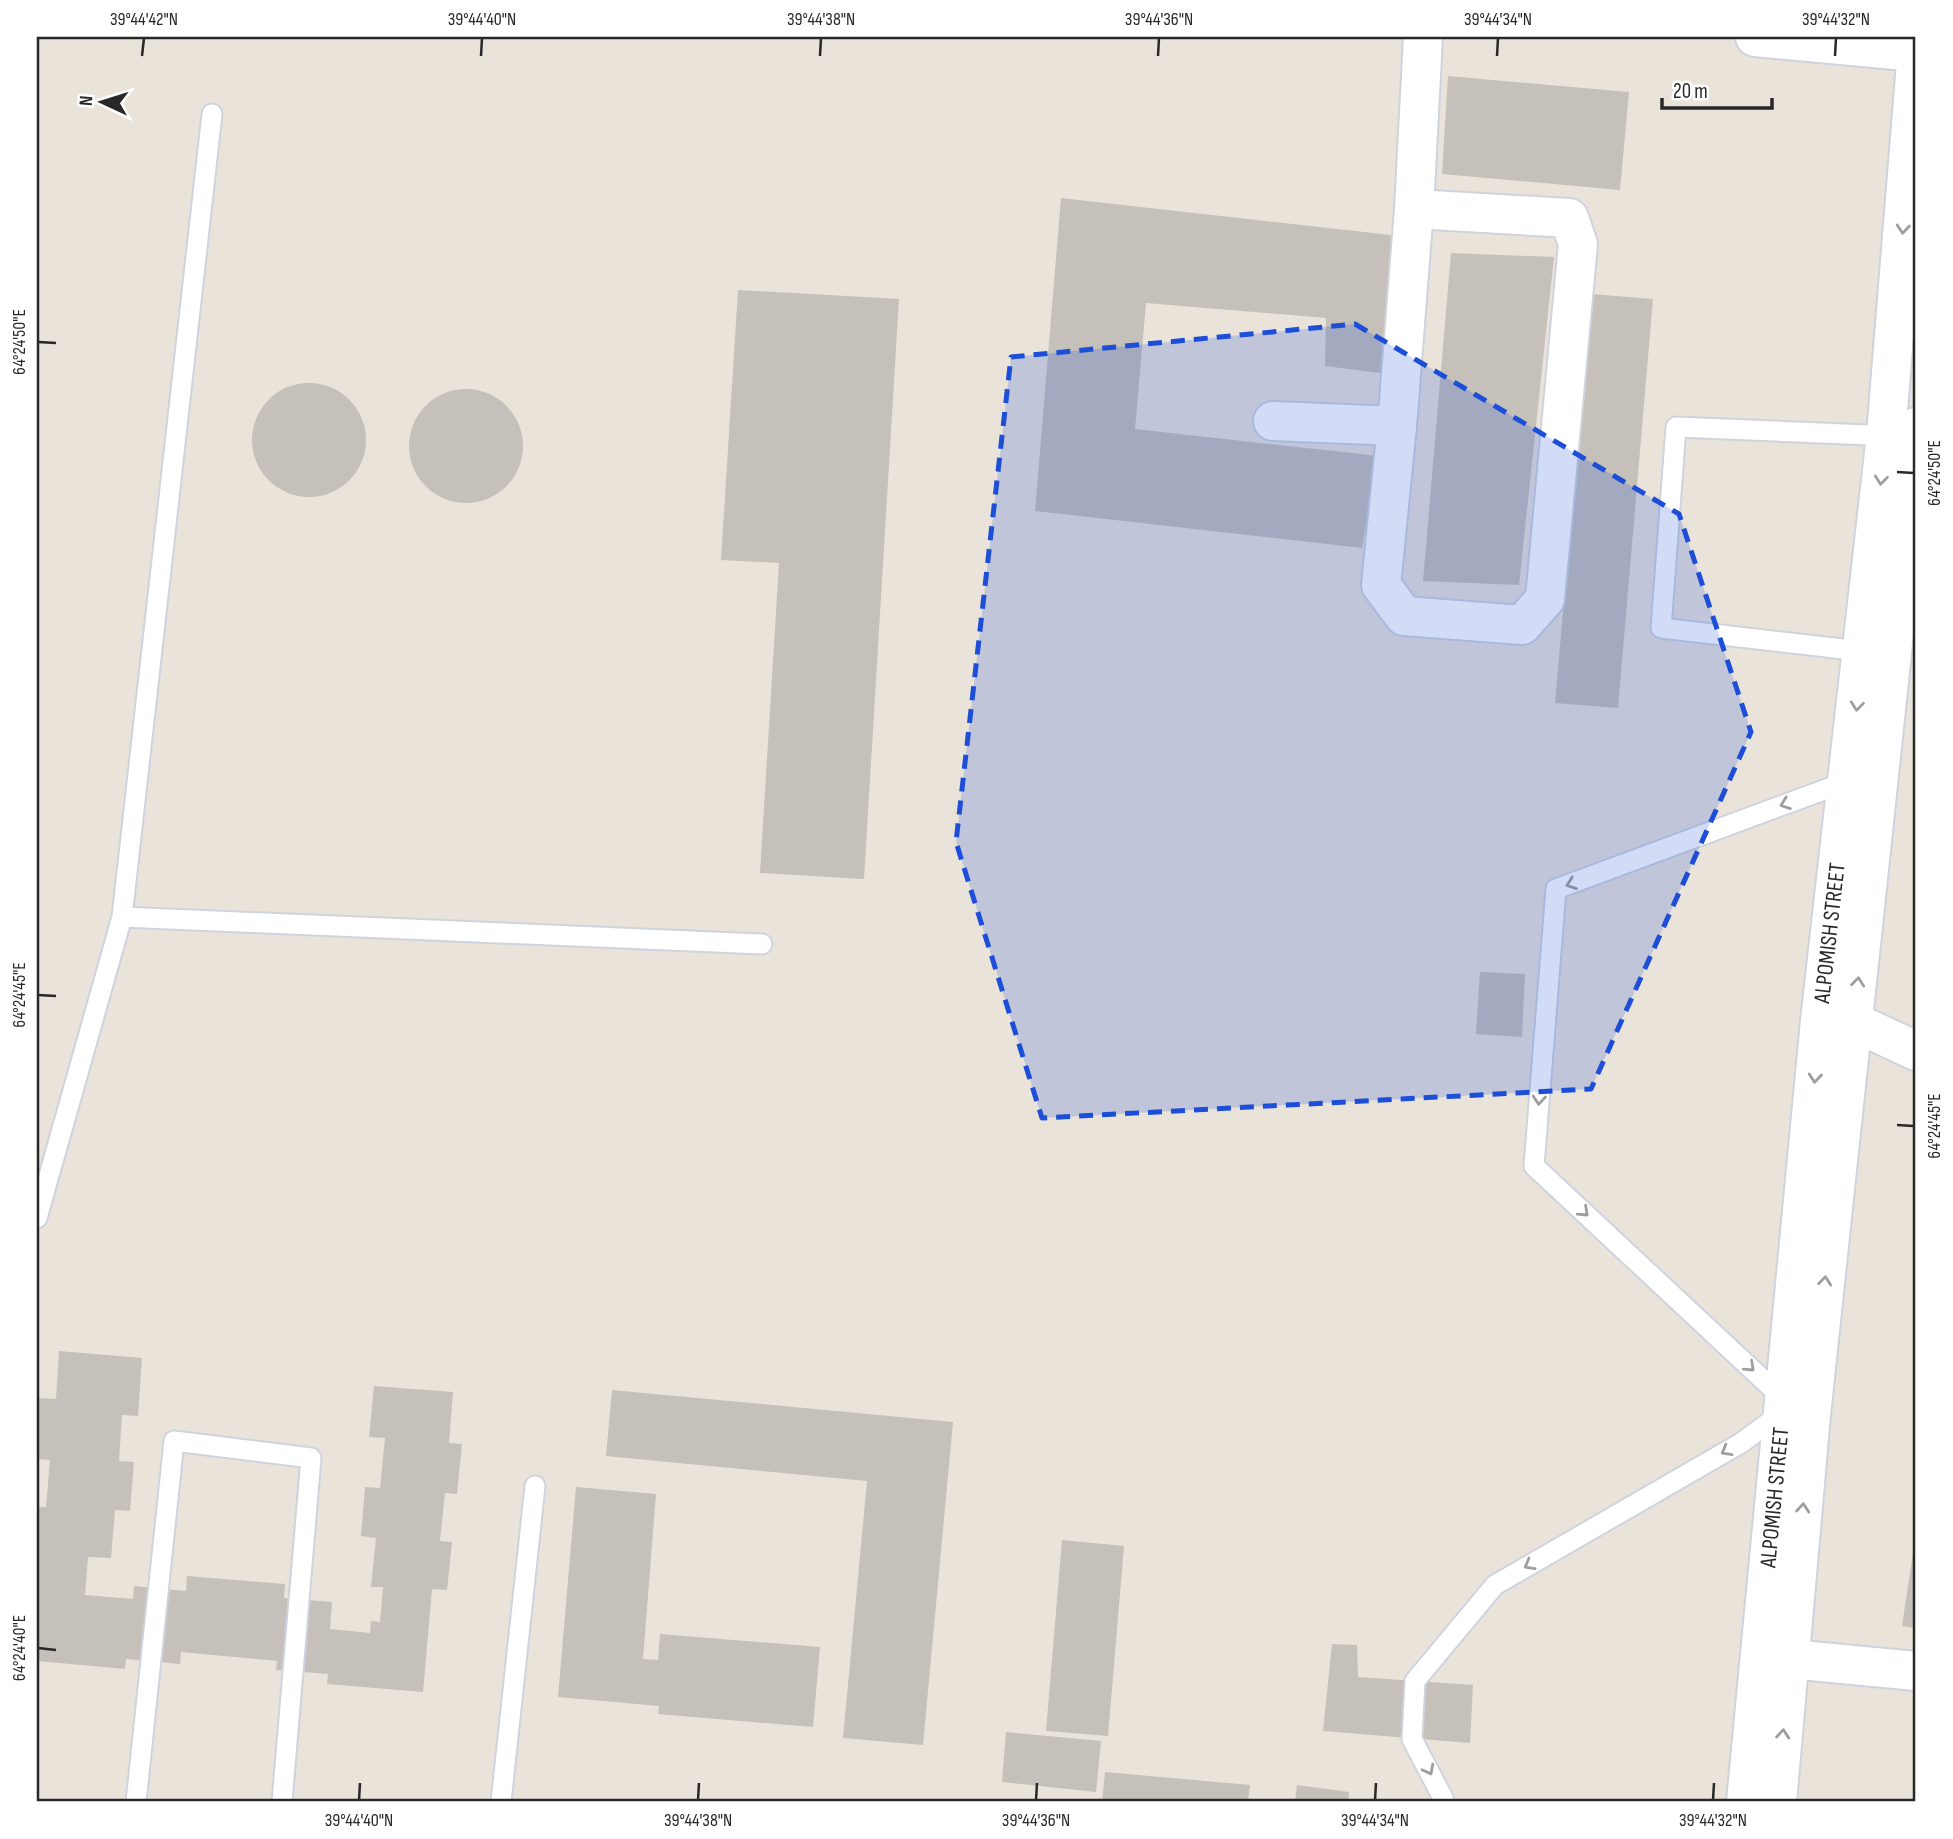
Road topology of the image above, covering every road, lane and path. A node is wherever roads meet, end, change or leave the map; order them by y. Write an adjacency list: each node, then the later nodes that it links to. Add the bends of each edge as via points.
1 (1423, 37): 6 (main road)
2 (1755, 37): 3 (main road)
3 (1916, 52)
4 (1916, 63): 9 (main road, ALPOMISH STREET, one-way to 9)
5 (212, 114): 12 (lane)
6 (1414, 209): 8 (main road); 8 (main road, via 1569,218 1578,244 1545,599 1522,625 1404,615 1381,585)
7 (1273, 421): 8 (main road)
8 (1397, 426)
9 (1906, 434): 10 (main road, ALPOMISH STREET); 10 (lane, via 1676,427 1661,628)
10 (1877, 653): 11 (main road, ALPOMISH STREET)
11 (1864, 778): 14 (main road, ALPOMISH STREET); 17 (lane, one-way to 17, via 1556,889 1534,1166 1774,1390)
12 (122, 917): 13 (lane); 16 (lane)
13 (762, 944)
14 (1837, 1022): 15 (main road); 17 (main road, ALPOMISH STREET)
15 (1916, 1051)
16 (37, 1218)
17 (1798, 1405): 19 (main road, ALPOMISH STREET); 24 (lane, one-way to 24, via 1741,1443 1495,1585 1415,1681 1412,1739)
18 (536, 1486): 23 (lane)
19 (1776, 1650): 20 (main road); 25 (main road, ALPOMISH STREET); 26 (main road, ALPOMISH STREET, one-way to 19)
20 (1916, 1671)
21 (136, 1802): 22 (lane, via 174,1441 311,1458)
22 (282, 1802)
23 (501, 1802)
24 (1444, 1802)
25 (1746, 1802)
26 (1777, 1802)

